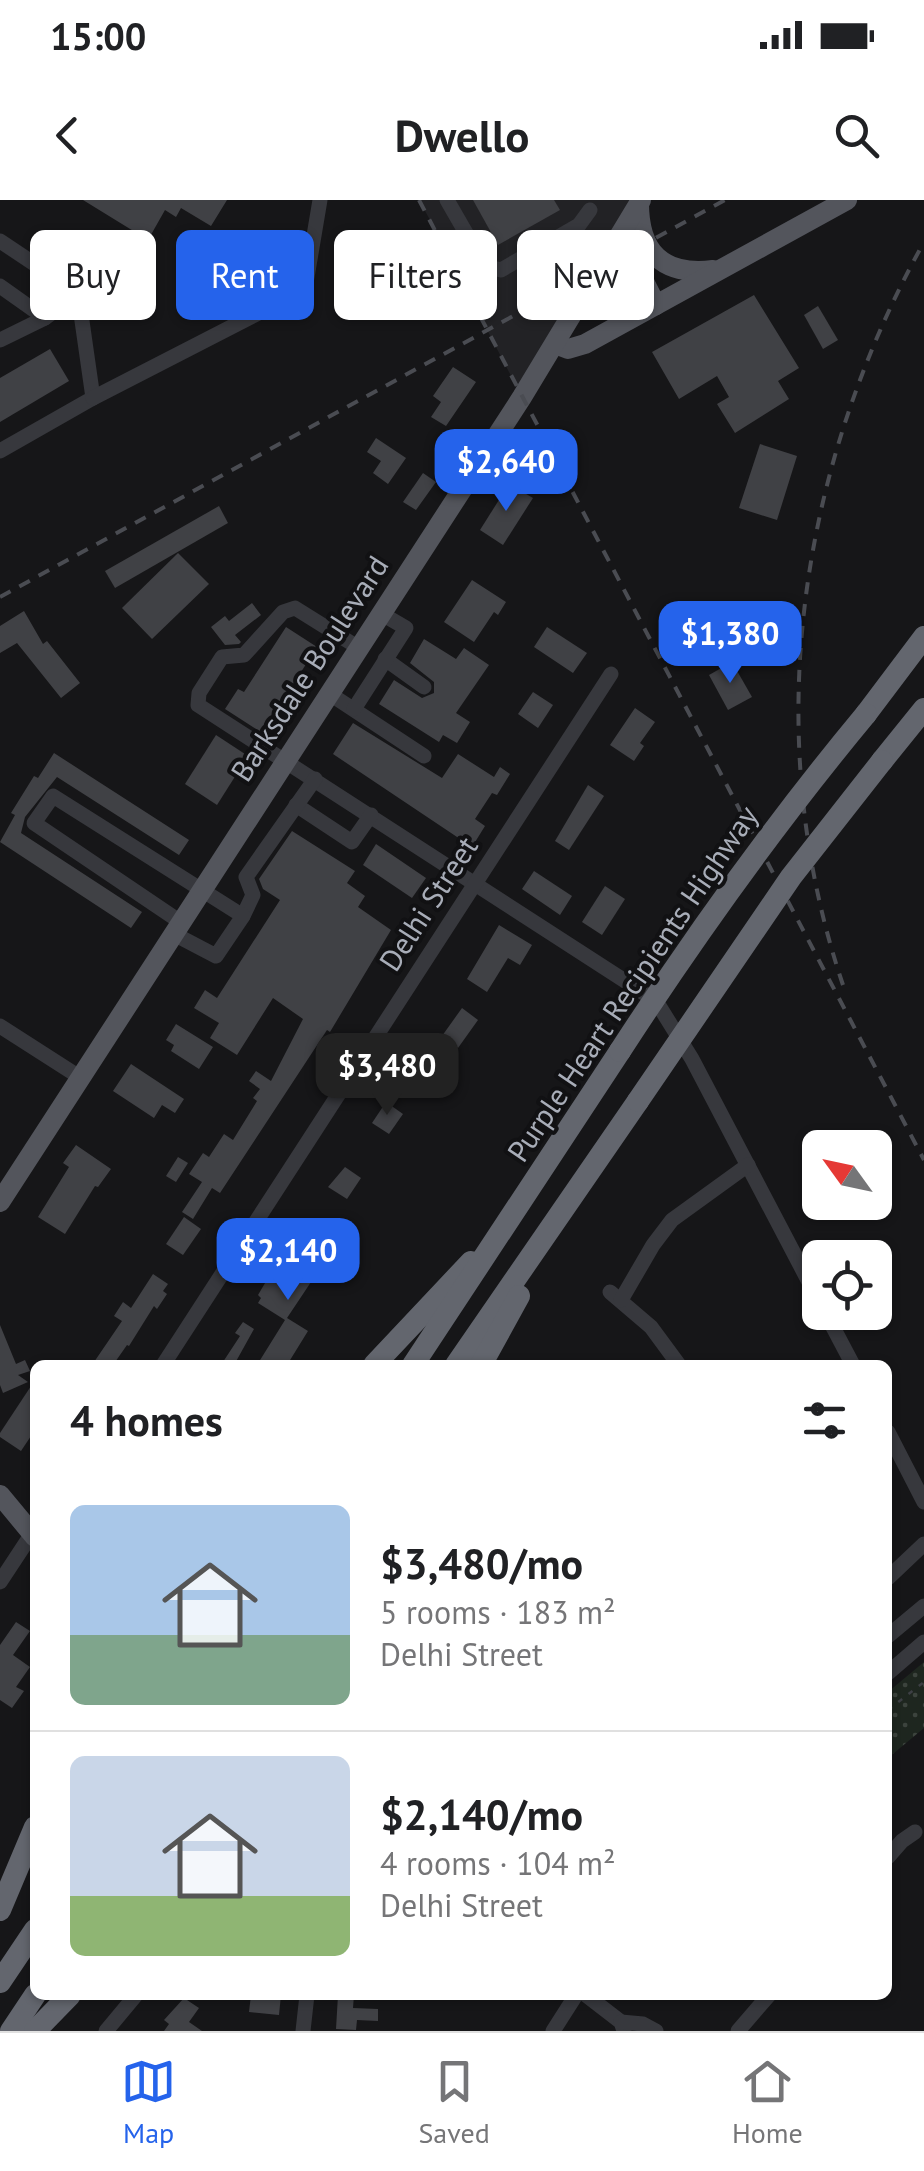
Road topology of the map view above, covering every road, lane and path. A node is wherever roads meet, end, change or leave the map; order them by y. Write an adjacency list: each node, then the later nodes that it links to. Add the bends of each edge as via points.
1 (320, 200): 19 (street, via 305,289)
2 (447, 200): 5 (street, via 485,266 500,270 579,225)
3 (847, 200): 9 (main road)
4 (640, 201): 6 (main road, Barksdale Boulevard); 9 (main road, via 642,234 655,257 686,270)
5 (590, 210)
6 (623, 230)
7 (0, 241): 8 (street)
8 (30, 261)
9 (724, 267): 12 (main road)
10 (0, 286): 13 (street)
11 (654, 301): 12 (main road)
12 (656, 305): 18 (main road, via 585,344)
13 (30, 307)
14 (40, 320): 17 (street)
15 (82, 320): 19 (street)
16 (569, 320): 18 (main road, Barksdale Boulevard)
17 (3, 335)
18 (555, 344): 21 (main road, Barksdale Boulevard)
19 (93, 398): 20 (street)
20 (0, 451)
21 (382, 614): 23 (main road, Barksdale Boulevard); 25 (street, via 406,628)
22 (924, 637): 31 (highway)
23 (359, 648): 28 (main road, Barksdale Boulevard); 35 (street, via 294,608 244,655 222,657 199,692 198,705)
24 (924, 654): 31 (highway, Purple Heart Recipients Highway)
25 (386, 660): 27 (street); 29 (street)
26 (611, 674): 41 (street, Delhi Street)
27 (424, 687)
28 (330, 694): 29 (street); 35 (main road, Barksdale Boulevard)
29 (354, 709): 34 (street)
30 (924, 709): 33 (highway)
31 (866, 714): 50 (highway, Purple Heart Recipients Highway, bridge, via 713,912)
32 (924, 718): 33 (highway)
33 (898, 743): 48 (highway, bridge, via 781,891)
34 (424, 756)
35 (287, 760): 36 (street); 39 (main road, Barksdale Boulevard)
36 (315, 778): 37 (street); 38 (street)
37 (296, 805): 38 (street, via 352,842); 40 (street)
38 (371, 815): 41 (street)
39 (221, 862): 40 (street); 42 (main road, Barksdale Boulevard)
40 (246, 877): 43 (street, via 253,895)
41 (476, 882): 47 (street, via 661,1006); 53 (street, Delhi Street)
42 (204, 889): 43 (street); 44 (main road, Barksdale Boulevard); 44 (street, via 53,796 34,824)
43 (242, 916): 44 (street, via 216,956)
44 (178, 928): 46 (main road, Barksdale Boulevard)
45 (0, 1026): 46 (street)
46 (80, 1078): 49 (main road, Barksdale Boulevard)
47 (748, 1165): 51 (street); 58 (street, via 672,1220 616,1296)
48 (570, 1201): 56 (highway); 57 (highway)
49 (0, 1202)
50 (500, 1236): 54 (highway); 55 (highway, Purple Heart Recipients Highway)
51 (802, 1268)
52 (834, 1330): 59 (street)
53 (165, 1360)
54 (379, 1360)
55 (416, 1360)
56 (459, 1360)
57 (484, 1360)
58 (676, 1360)
59 (849, 1360)
60 (892, 1440): 62 (street)
61 (0, 1495): 63 (main road)
62 (924, 1502)
63 (30, 1529)
64 (30, 1539): 67 (street)
65 (924, 1544): 66 (street)
66 (892, 1574)
67 (0, 1582)
68 (924, 1606): 69 (street)
69 (892, 1633)
70 (924, 1642): 71 (street)
71 (892, 1669)
72 (924, 1682): 73 (path)
73 (892, 1707)
74 (914, 1832): 76 (street)
75 (30, 1839): 77 (highway)
76 (892, 1852)
77 (0, 1910)
78 (30, 1937): 79 (highway)
79 (0, 1982)
80 (32, 2000): 89 (highway)
81 (65, 2000): 90 (highway)
82 (132, 2000): 91 (street)
83 (307, 2000): 92 (street)
84 (573, 2000): 93 (street)
85 (592, 2000): 88 (street)
86 (765, 2000): 87 (street)
87 (743, 2025): 95 (street)
88 (623, 2026): 94 (street)
89 (11, 2031)
90 (36, 2031)
91 (106, 2031)
92 (304, 2031)
93 (553, 2031)
94 (656, 2031)
95 (728, 2031)

